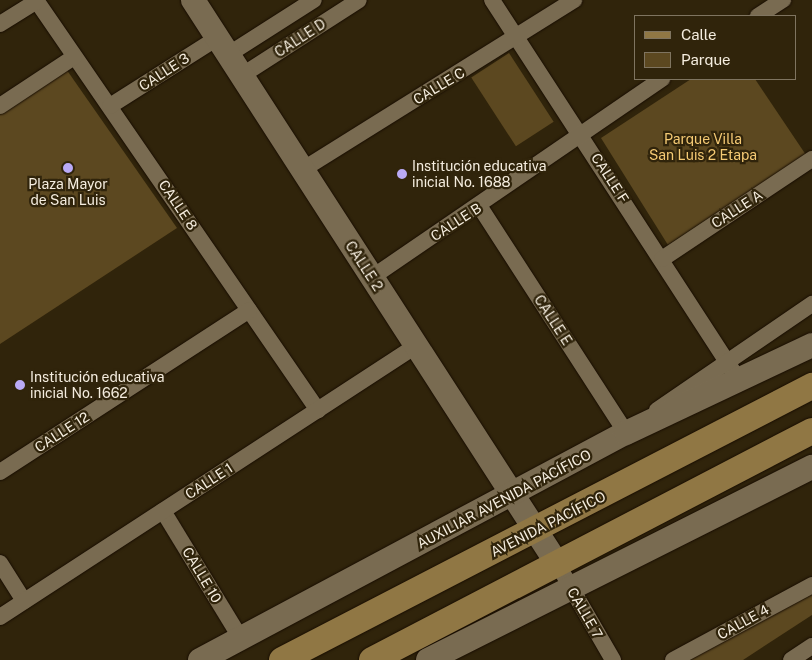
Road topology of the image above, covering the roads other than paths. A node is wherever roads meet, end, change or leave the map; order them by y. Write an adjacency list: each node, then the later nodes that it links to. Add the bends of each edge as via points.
1 (36, 0): 9 (street); 12 (street, CALLE 8)
2 (193, 0): 11 (main road, CALLE 2)
3 (314, 0): 11 (street, CALLE D)
4 (359, 0): 13 (street, CALLE D)
5 (492, 0): 10 (street, CALLE F)
6 (574, 0): 10 (street, CALLE C)
7 (783, 0): 8 (street)
8 (760, 15)
9 (0, 24)
10 (516, 39): 17 (street, CALLE F); 19 (street, CALLE C)
11 (222, 47): 13 (main road, CALLE 2); 16 (street, CALLE 3)
12 (74, 57): 15 (street); 16 (street, CALLE 8)
13 (241, 76): 19 (main road, CALLE 2)
14 (660, 80): 17 (street, CALLE B)
15 (0, 106)
16 (110, 106): 24 (street, CALLE 8)
17 (580, 132): 20 (street, CALLE B); 21 (street, CALLE F)
18 (812, 159): 21 (street, CALLE A)
19 (302, 170): 22 (main road, CALLE 2)
20 (480, 207): 22 (street, CALLE B); 32 (street, CALLE E)
21 (662, 259): 27 (street, CALLE F)
22 (371, 278): 25 (main road, CALLE 2)
23 (812, 304): 27 (street)
24 (249, 310): 30 (street, CALLE 8); 34 (street, CALLE 12)
25 (418, 345): 30 (street, CALLE 1); 35 (main road, CALLE 2)
26 (812, 345): 28 (main road, AUXILIAR AVENIDA PACÍFICO)
27 (726, 359): 28 (street, CALLE F); 32 (street)
28 (740, 382): 32 (main road, AUXILIAR AVENIDA PACÍFICO)
29 (812, 386): 37 (main road, AVENIDA PACÍFICO)
30 (318, 410): 36 (street, CALLE 1)
31 (812, 431): 39 (main road)
32 (626, 433): 35 (main road, AUXILIAR AVENIDA PACÍFICO)
33 (812, 467): 39 (main road)
34 (0, 472)
35 (516, 495): 37 (main road, CALLE 2); 43 (main road, AUXILIAR AVENIDA PACÍFICO)
36 (163, 511): 41 (street, CALLE 1); 43 (street, CALLE 10)
37 (538, 530): 39 (main road, CALLE 2); 46 (main road, AVENIDA PACÍFICO)
38 (0, 563): 41 (street)
39 (564, 576): 47 (main road); 48 (main road); 49 (street, CALLE 7)
40 (812, 584): 50 (street, CALLE 4)
41 (24, 600): 42 (street, CALLE 1)
42 (0, 617)
43 (241, 639): 45 (main road, AUXILIAR AVENIDA PACÍFICO)
44 (812, 646): 51 (street)
45 (200, 660)
46 (282, 660)
47 (372, 660)
48 (428, 660)
49 (613, 660)
50 (673, 660)
51 (790, 660)

